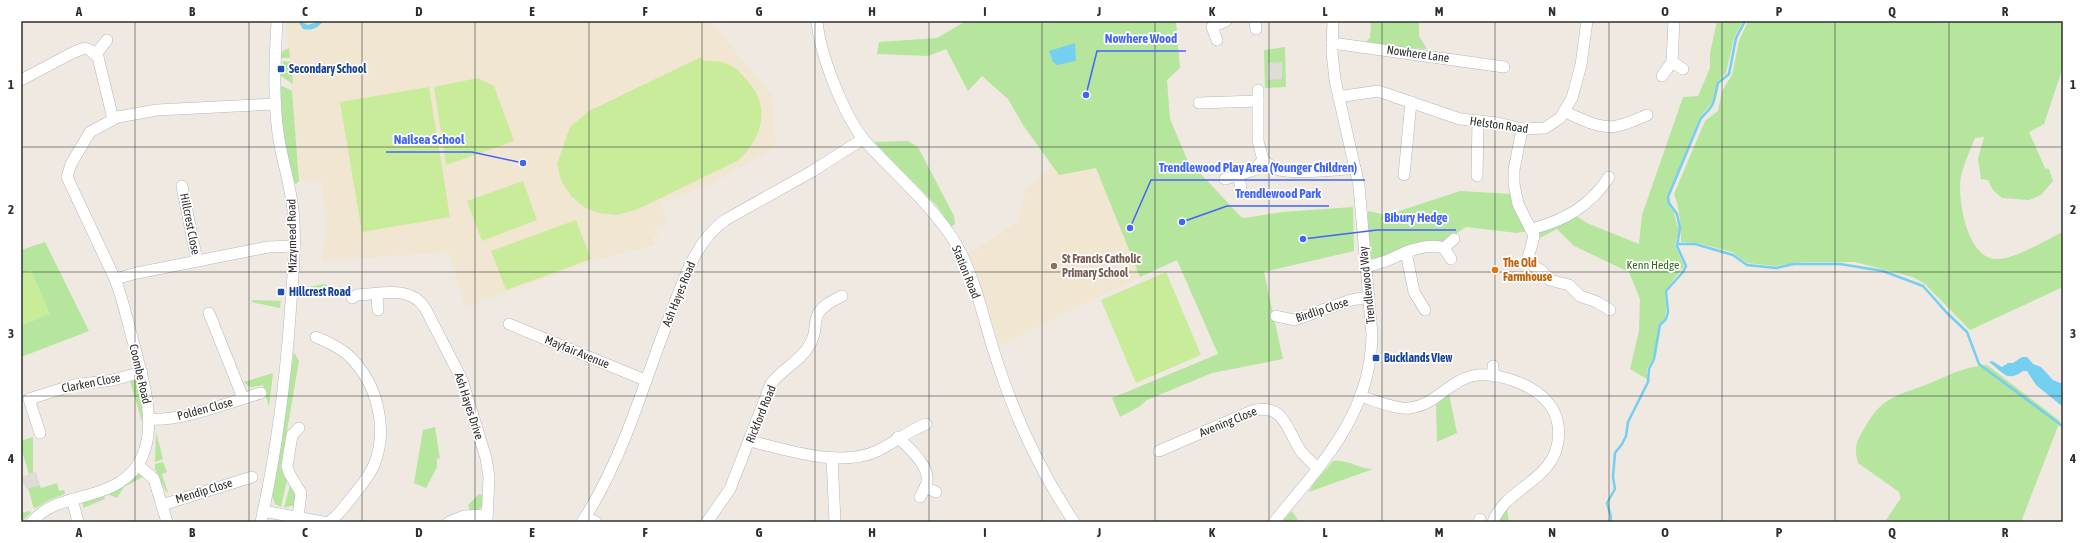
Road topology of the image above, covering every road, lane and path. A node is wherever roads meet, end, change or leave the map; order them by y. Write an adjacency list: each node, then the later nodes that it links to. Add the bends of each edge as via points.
1 (277, 21): 20 (street, Mizzymead Road)
2 (1226, 21): 7 (street)
3 (1333, 21): 10 (street, Trendlewood Way)
4 (1587, 21): 21 (street, Helston Road, via 1579,77)
5 (1674, 21): 12 (street)
6 (815, 23): 26 (street, Station Road, via 829,70)
7 (1210, 24): 9 (street)
8 (106, 40): 11 (street)
9 (1217, 40)
10 (1332, 43): 13 (street, Nowhere Lane); 17 (street, Trendlewood Way)
11 (96, 54): 16 (street, via 88,49 78,50); 23 (street)
12 (1672, 62): 14 (street); 15 (street)
13 (1504, 67)
14 (1683, 69)
15 (1662, 76)
16 (21, 80)
17 (1338, 97): 18 (street, Helston Road, via 1378,91); 28 (street, Trendlewood Way)
18 (1411, 102): 24 (street, Helston Road, via 1450,116); 29 (street)
19 (1199, 103): 27 (street, via 1258,95 1258,141)
20 (275, 104): 23 (street, via 146,110); 38 (street, Mizzymead Road, via 278,134 291,193)
21 (1565, 112): 22 (street, via 1610,127); 25 (street, Helston Road, via 1556,122 1545,128)
22 (1647, 115)
23 (113, 119): 44 (street, via 90,132 71,164 67,177)
24 (1478, 121): 25 (street, Helston Road); 31 (street)
25 (1522, 129): 36 (street, via 1514,170 1514,184 1518,204)
26 (863, 139): 57 (street, Ash Hayes Road, via 811,172 734,215 710,233 694,257 682,283); 90 (street, Station Road, via 930,210 957,246 968,270 998,367 1020,424 1040,465)
27 (1263, 160): 28 (street, via 1284,171); 30 (street, via 1254,170)
28 (1355, 168): 43 (street, Trendlewood Way)
29 (1402, 169)
30 (1238, 175): 32 (street); 35 (street)
31 (1477, 176)
32 (1225, 179)
33 (1607, 185): 36 (street, via 1575,213)
34 (183, 186): 42 (street, Hillcrest Close)
35 (1241, 187)
36 (1532, 230): 51 (street, via 1534,240 1528,258 1529,264 1550,280 1570,285 1580,296)
37 (1454, 239): 39 (street)
38 (294, 246): 42 (street); 77 (street, Mizzymead Road, via 281,409)
39 (1444, 248): 40 (street, via 1428,247); 41 (street)
40 (1406, 252): 43 (street); 50 (street, via 1415,295)
41 (1451, 259)
42 (197, 261): 44 (street, via 137,272)
43 (1366, 267): 47 (street, Trendlewood Way)
44 (115, 279): 56 (street, Coombe Road)
45 (378, 294): 48 (street, Ash Hayes Drive, via 357,295); 49 (street); 79 (street, Ash Hayes Drive, via 406,293 420,301 461,376 487,462)
46 (838, 294): 66 (street, Rickford Road, via 819,310 807,349 782,371 772,384)
47 (1369, 297): 53 (street, Birdlip Close, via 1351,300 1296,320); 59 (street, Trendlewood Way, via 1372,350)
48 (352, 298)
49 (378, 310)
50 (1425, 310)
51 (1610, 310)
52 (209, 313): 60 (street, via 216,324)
53 (1276, 316)
54 (509, 324): 57 (street, Mayfair Avenue)
55 (316, 337): 87 (street, via 343,351 363,371 376,400 381,424 379,448 371,472)
56 (142, 372): 61 (street, Coombe Road); 64 (street, Clarken Close, via 74,385 29,399)
57 (645, 380): 80 (street, Ash Hayes Road, via 626,435)
58 (261, 393): 60 (street, Polden Close)
59 (1360, 396): 70 (street, Trendlewood Way, via 1339,441); 92 (street, via 1402,408 1412,408 1429,402 1461,380 1493,371 1530,389 1549,403 1558,422 1558,440 1554,455 1548,465 1502,506)
60 (243, 398): 61 (street, Polden Close, via 161,420)
61 (149, 419): 69 (street, Coombe Road, via 146,441)
62 (926, 424): 65 (street)
63 (299, 428): 78 (street, via 292,434 287,466 301,494)
64 (40, 433)
65 (898, 437): 68 (street, via 872,453); 72 (street, via 924,467 927,482)
66 (750, 441): 68 (street); 89 (street, Rickford Road, via 730,489)
67 (1160, 451): 70 (street, Avening Close, via 1252,411 1264,409 1282,417 1301,451)
68 (832, 457): 81 (street)
69 (138, 465): 75 (street, Coombe Road, via 126,478 112,486); 76 (street, via 153,477)
70 (1318, 468): 91 (street, Trendlewood Way)
71 (249, 480): 76 (street, Mendip Close)
72 (925, 486): 73 (street); 74 (street)
73 (936, 492)
74 (920, 497)
75 (72, 499): 82 (street, Coombe Road, via 48,507); 83 (street)
76 (162, 505): 84 (street)
77 (263, 511): 78 (street); 85 (street, Mizzymead Road)
78 (298, 517): 86 (street)
79 (487, 519): 88 (street, Ash Hayes Drive, via 464,516)
80 (588, 520)
81 (832, 520)
82 (32, 522)
83 (78, 522)
84 (167, 522)
85 (260, 522)
86 (323, 522)
87 (329, 522)
88 (449, 522)
89 (707, 522)
90 (1074, 522)
91 (1274, 522)
92 (1493, 522)

